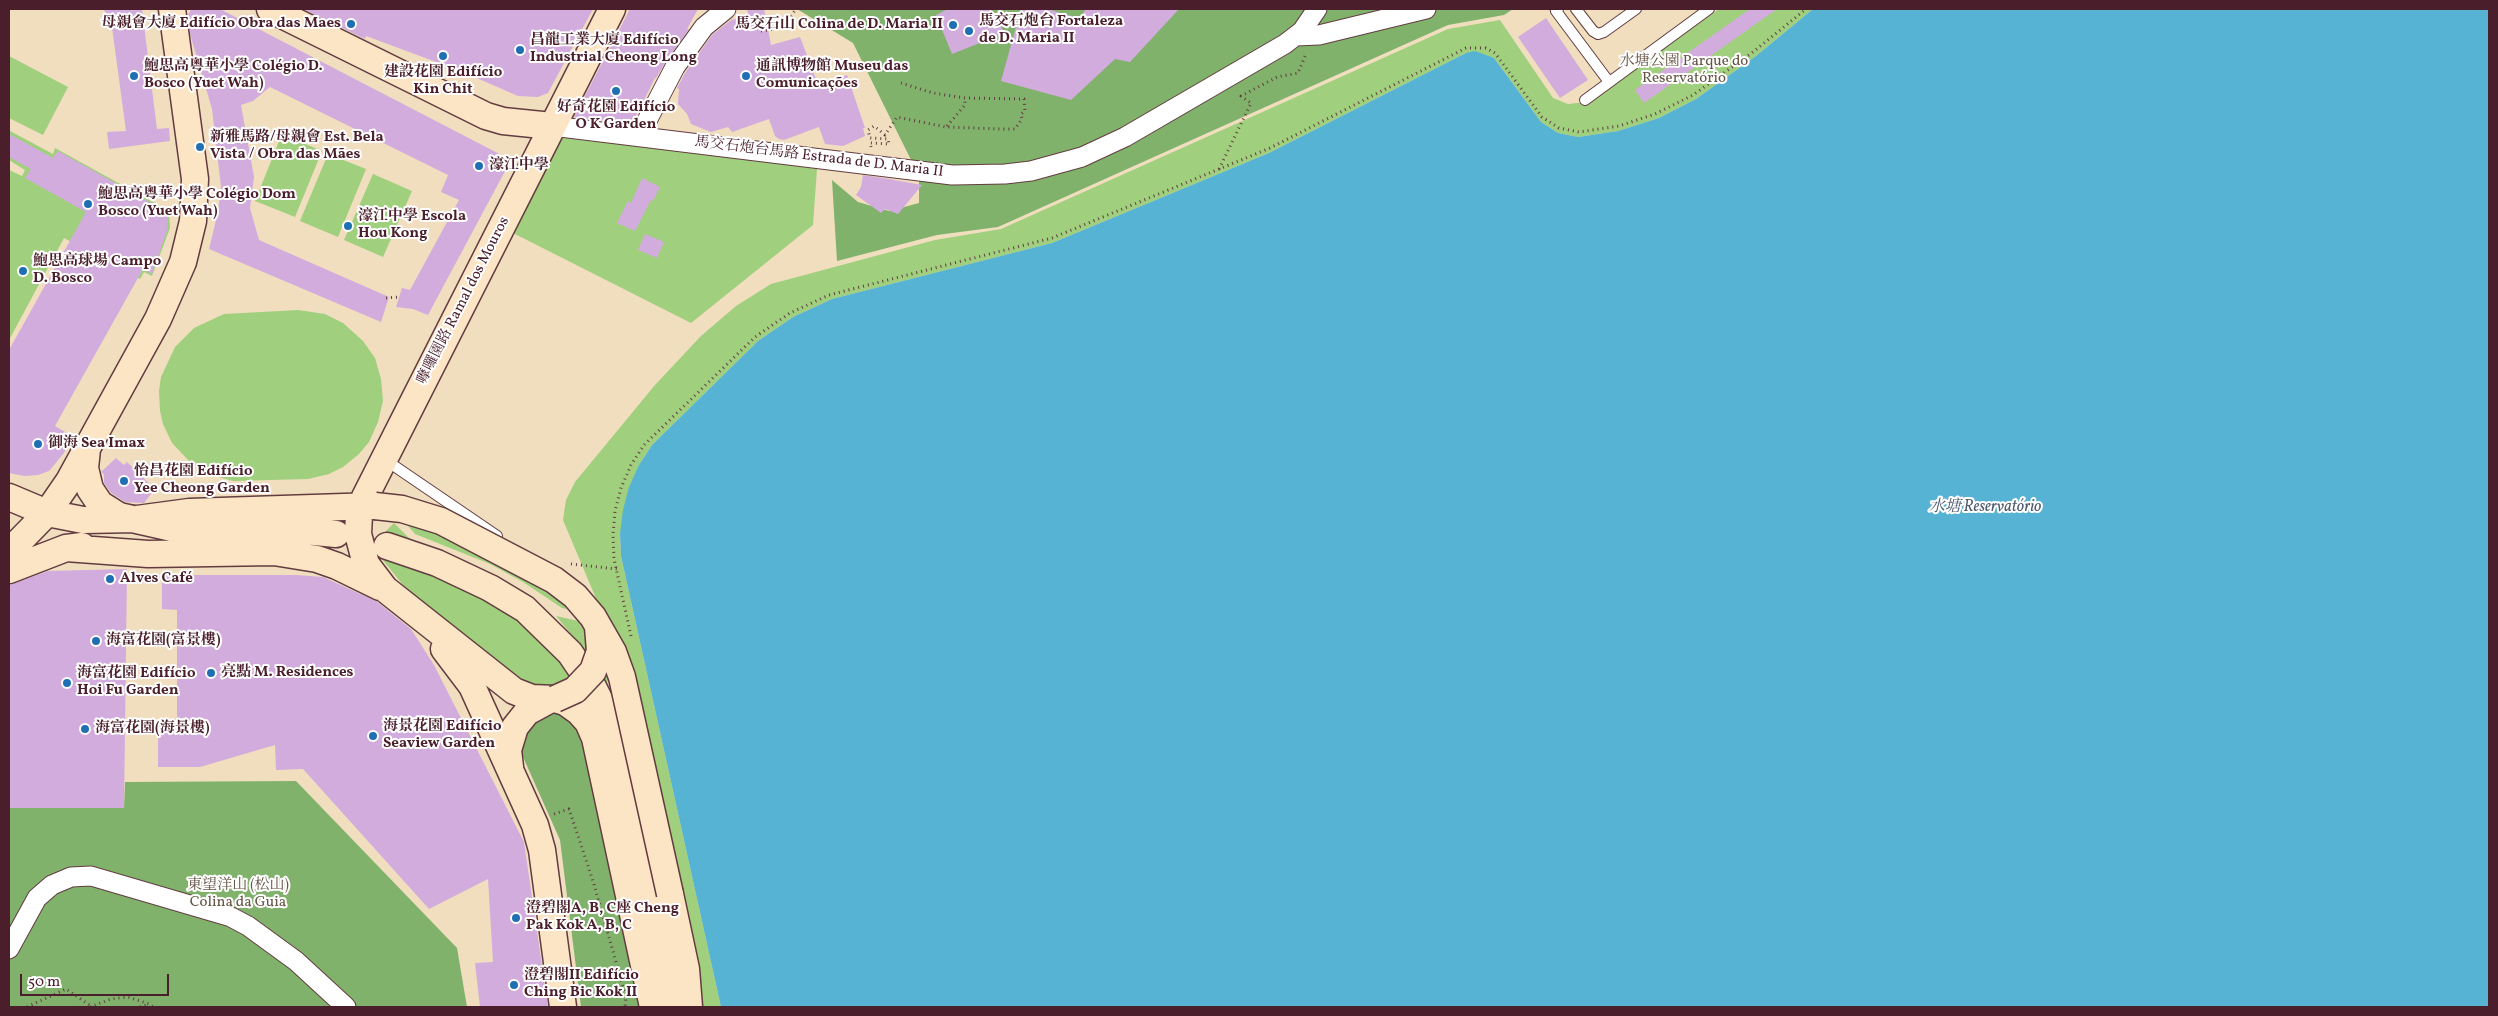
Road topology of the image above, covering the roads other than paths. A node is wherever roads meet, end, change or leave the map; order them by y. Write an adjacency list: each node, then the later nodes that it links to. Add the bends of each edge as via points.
1 (172, 9): 16 (main road, via 194,158 195,200 189,241 176,281)
2 (270, 9): 14 (main road, 馬交石炮台馬路 Estrada de D. Maria II, via 486,116)
3 (612, 9): 14 (main road, 嚤囉園路 Ramal dos Mouros)
4 (726, 9): 15 (street, via 704,27 675,67)
5 (1316, 9): 11 (street, 馬交石炮台馬路 Estrada de D. Maria II)
6 (1426, 9): 11 (street, via 1319,34)
7 (1558, 9): 12 (lane)
8 (1576, 9): 9 (lane, via 1598,34)
9 (1636, 9)
10 (1709, 9): 12 (lane)
11 (1296, 36): 15 (street, 馬交石炮台馬路 Estrada de D. Maria II, via 1125,137 1082,157 1031,171 952,175)
12 (1609, 82): 13 (lane)
13 (1585, 100)
14 (552, 126): 15 (street, 馬交石炮台馬路 Estrada de D. Maria II); 17 (main road, 嚤囉園路 Ramal dos Mouros)
15 (639, 136)
16 (90, 442): 20 (main road, via 69,481); 21 (main road, via 84,468 93,495 115,514)
17 (384, 459): 19 (main road, 嚤囉園路 Ramal dos Mouros); 24 (lane)
18 (9, 496): 20 (main road)
19 (368, 506): 21 (main road, via 189,512); 29 (main road, 嚤囉園路 Ramal dos Mouros, via 358,534 363,558 372,575); 30 (main road, bridge, via 415,512 449,525 554,580 575,596)
20 (46, 513): 21 (main road, via 83,520); 27 (main road)
21 (137, 519): 22 (main road)
22 (190, 532): 23 (main road, via 283,529); 26 (main road)
23 (336, 534)
24 (496, 536)
25 (387, 546): 37 (main road, via 436,563 508,598 556,637 586,675 602,705 616,744 666,969)
26 (66, 548): 28 (main road); 29 (main road, via 148,554 253,550 295,555 344,569)
27 (9, 552)
28 (9, 570)
29 (400, 600): 31 (main road, via 518,693 537,699); 32 (main road, via 468,678)
30 (593, 617): 31 (main road, bridge, via 600,637 597,663 579,688); 38 (main road, bridge, via 614,652 622,677 686,969)
31 (553, 699): 32 (main road, via 526,712 512,732 508,750); 36 (main road, via 580,712 594,734)
32 (512, 774): 35 (main road, via 542,850)
33 (9, 949): 34 (street, via 37,898 52,885 71,877 91,876 248,926 296,961)
34 (346, 1007)
35 (563, 1007)
36 (653, 1007)
37 (671, 1007)
38 (689, 1007)

